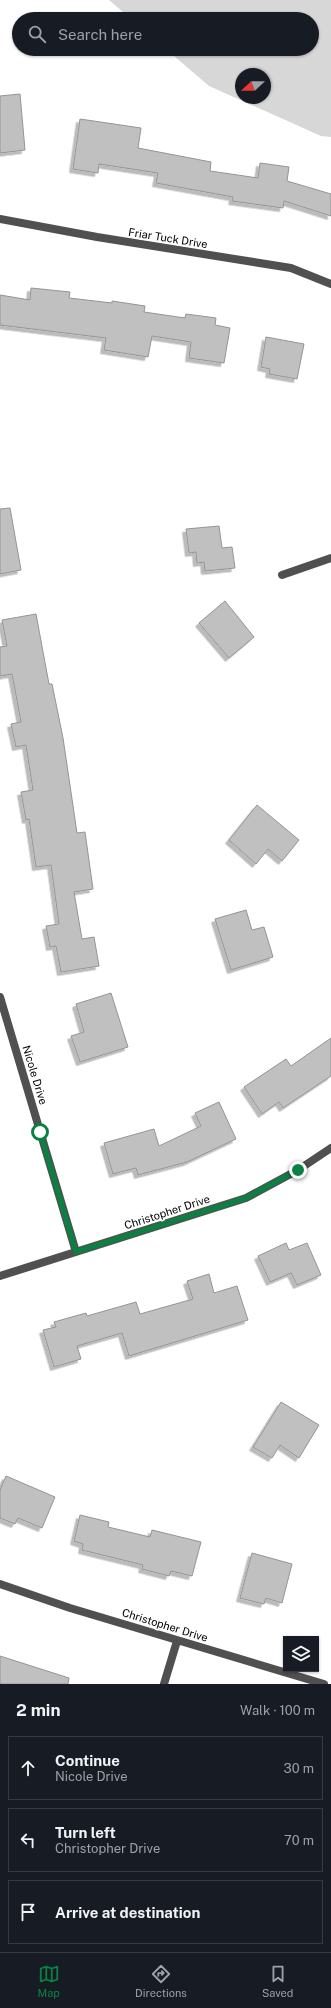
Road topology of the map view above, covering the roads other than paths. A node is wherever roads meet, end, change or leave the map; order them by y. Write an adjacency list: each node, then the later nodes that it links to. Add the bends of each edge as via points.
1 (0, 218): 2 (street, Friar Tuck Drive, via 97,237 291,268)
2 (331, 284)
3 (331, 558): 4 (street)
4 (282, 575)
5 (0, 997): 7 (street, Nicole Drive)
6 (331, 1148): 7 (street, Christopher Drive, via 298,1170 246,1198)
7 (76, 1252): 8 (street, Christopher Drive)
8 (0, 1276)
9 (0, 1584): 10 (street, Christopher Drive)
10 (177, 1641): 11 (street); 12 (street, Christopher Drive)
11 (164, 1684)
12 (324, 1684)

